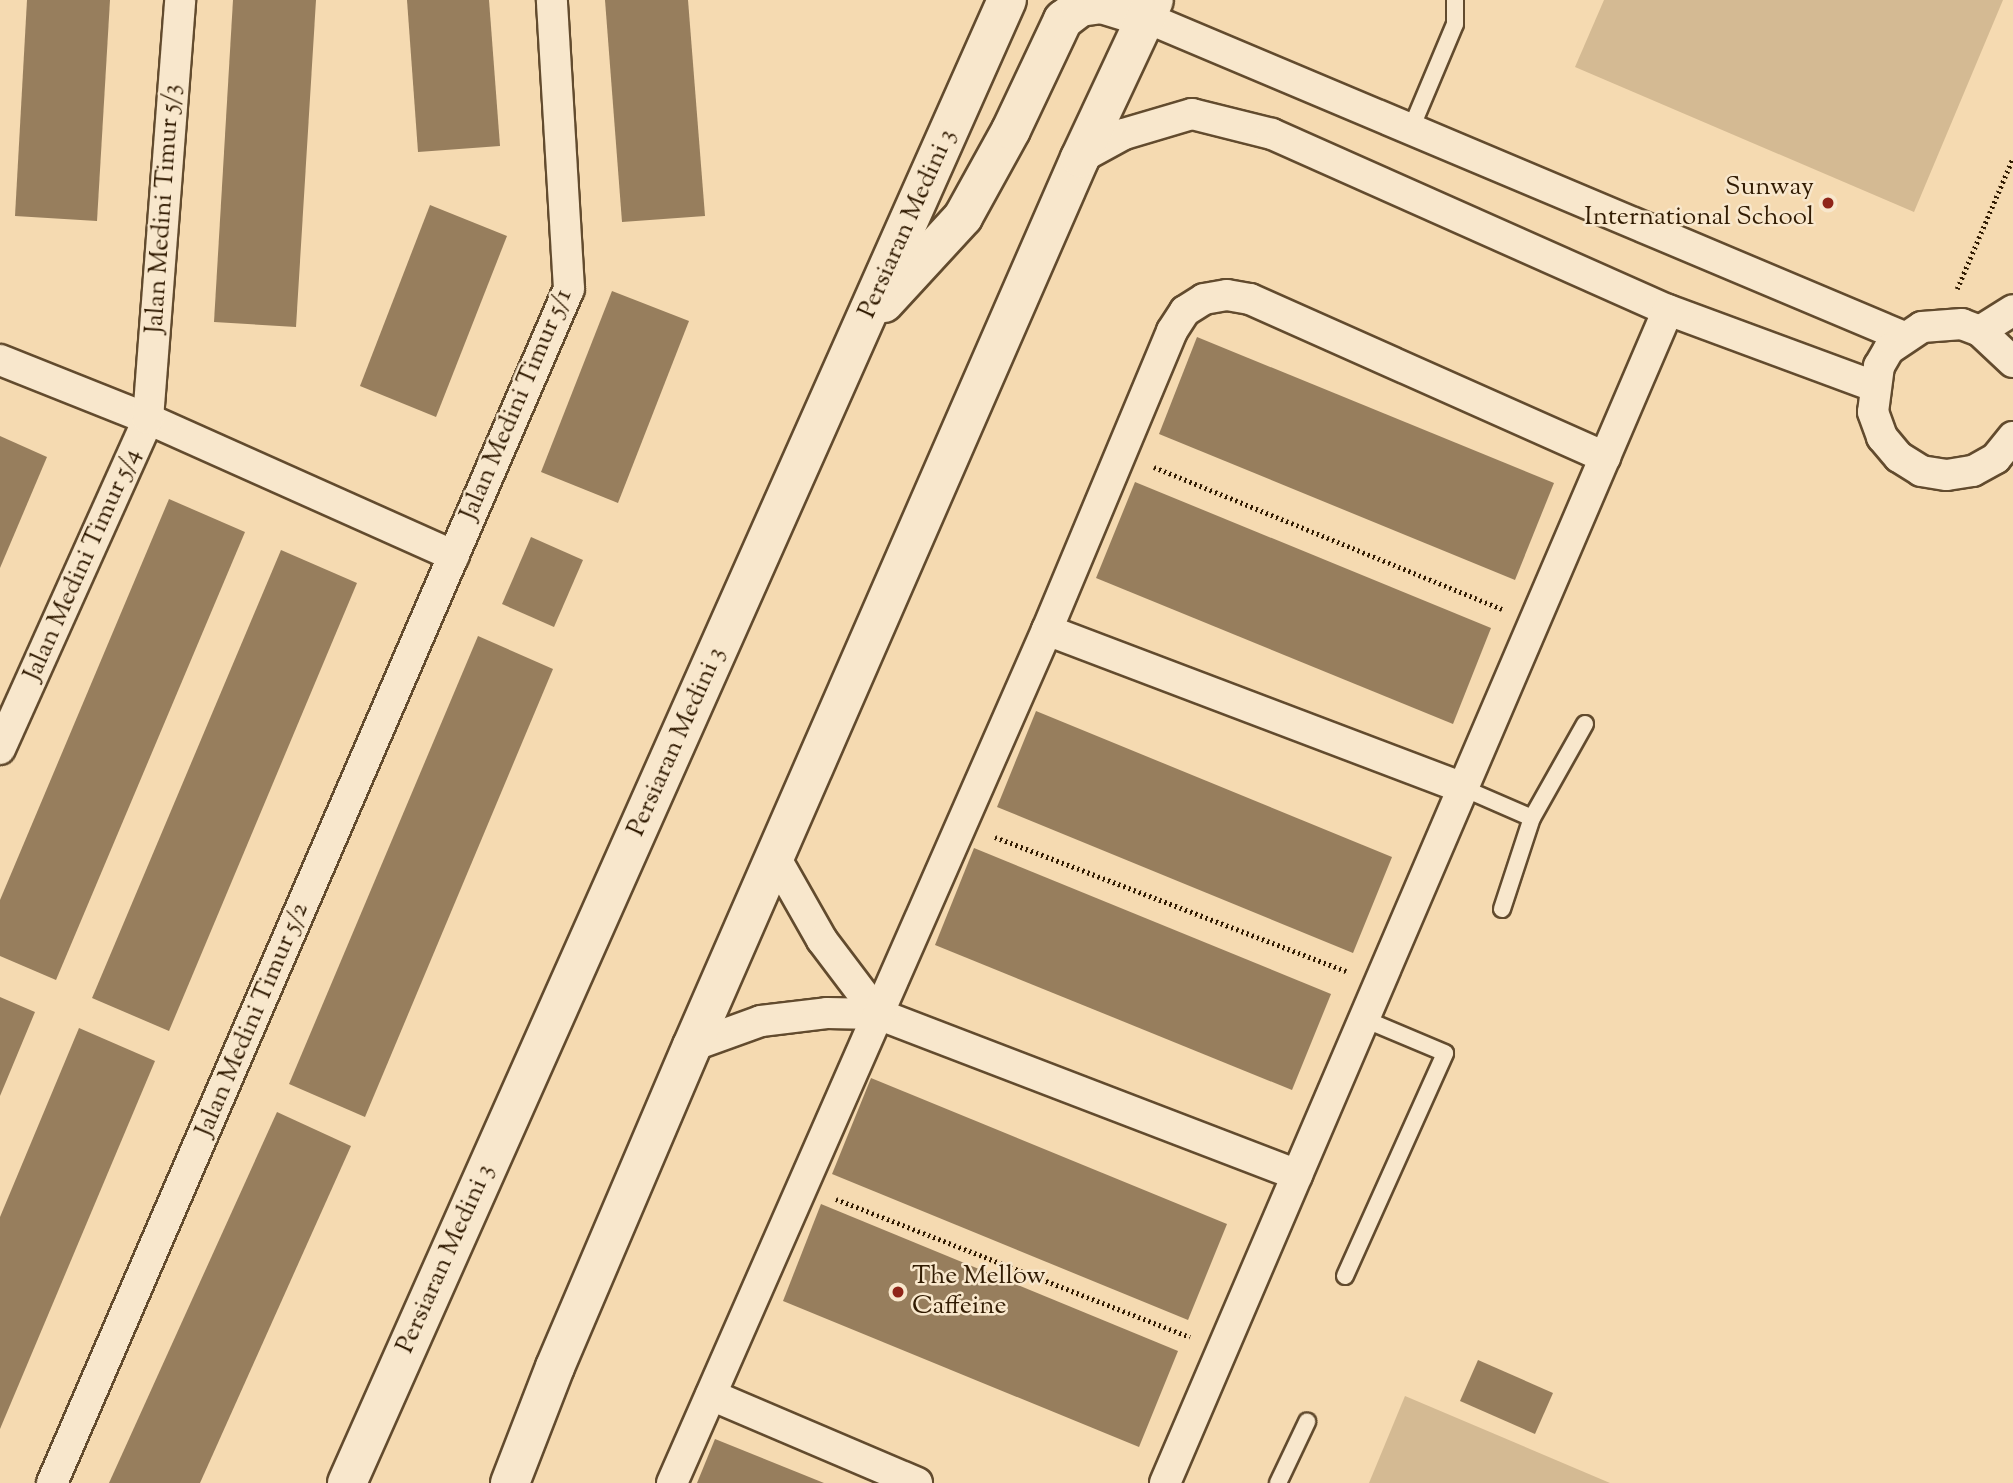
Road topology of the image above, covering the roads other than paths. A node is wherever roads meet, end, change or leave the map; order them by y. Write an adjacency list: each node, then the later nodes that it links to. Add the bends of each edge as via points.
1 (180, 0): 16 (street, Jalan Medini Timur 5/3)
2 (552, 0): 19 (street, Jalan Medini Timur 5/1, via 569,289)
3 (1007, 0): 10 (street, Persiaran Medini 3)
4 (1455, 0): 6 (lane, via 1455,24)
5 (1151, 9): 6 (street); 7 (street); 10 (street, via 1102,4 1080,7 1063,20 963,217)
6 (1410, 131): 12 (street)
7 (1080, 158): 8 (street, via 1124,134 1192,114 1272,134); 25 (street)
8 (1668, 310): 15 (street); 18 (street)
9 (2013, 310): 11 (street)
10 (862, 327): 35 (street, Persiaran Medini 3)
11 (1980, 331): 12 (street, via 1942,324); 14 (street)
12 (1904, 337): 15 (street, via 1889,349)
13 (0, 360): 16 (street)
14 (2013, 362)
15 (1873, 386): 17 (street, via 1872,412 1882,437 1899,457 1921,471 1947,475 1973,471 1996,458)
16 (148, 419): 19 (street); 22 (street, Jalan Medini Timur 5/4)
17 (2013, 437)
18 (1605, 457): 20 (street, via 1250,299 1227,295 1204,299 1178,321); 23 (street)
19 (454, 556): 34 (street, Jalan Medini Timur 5/2)
20 (1046, 630): 23 (street); 27 (street)
21 (1585, 724): 24 (lane)
22 (0, 749)
23 (1463, 788): 24 (lane); 28 (street)
24 (1532, 818): 26 (lane)
25 (776, 859): 27 (street, via 822,940); 29 (street)
26 (1502, 909)
27 (878, 1014): 29 (street, via 827,1013 761,1021); 30 (street); 32 (street)
28 (1364, 1019): 30 (street); 31 (lane, via 1445,1054)
29 (692, 1046): 36 (street)
30 (1297, 1175): 39 (street)
31 (1345, 1276)
32 (711, 1395): 37 (street); 38 (street)
33 (1307, 1422): 40 (lane)
34 (52, 1483)
35 (347, 1483)
36 (510, 1483)
37 (672, 1483)
38 (917, 1483)
39 (1165, 1483)
40 (1278, 1483)

